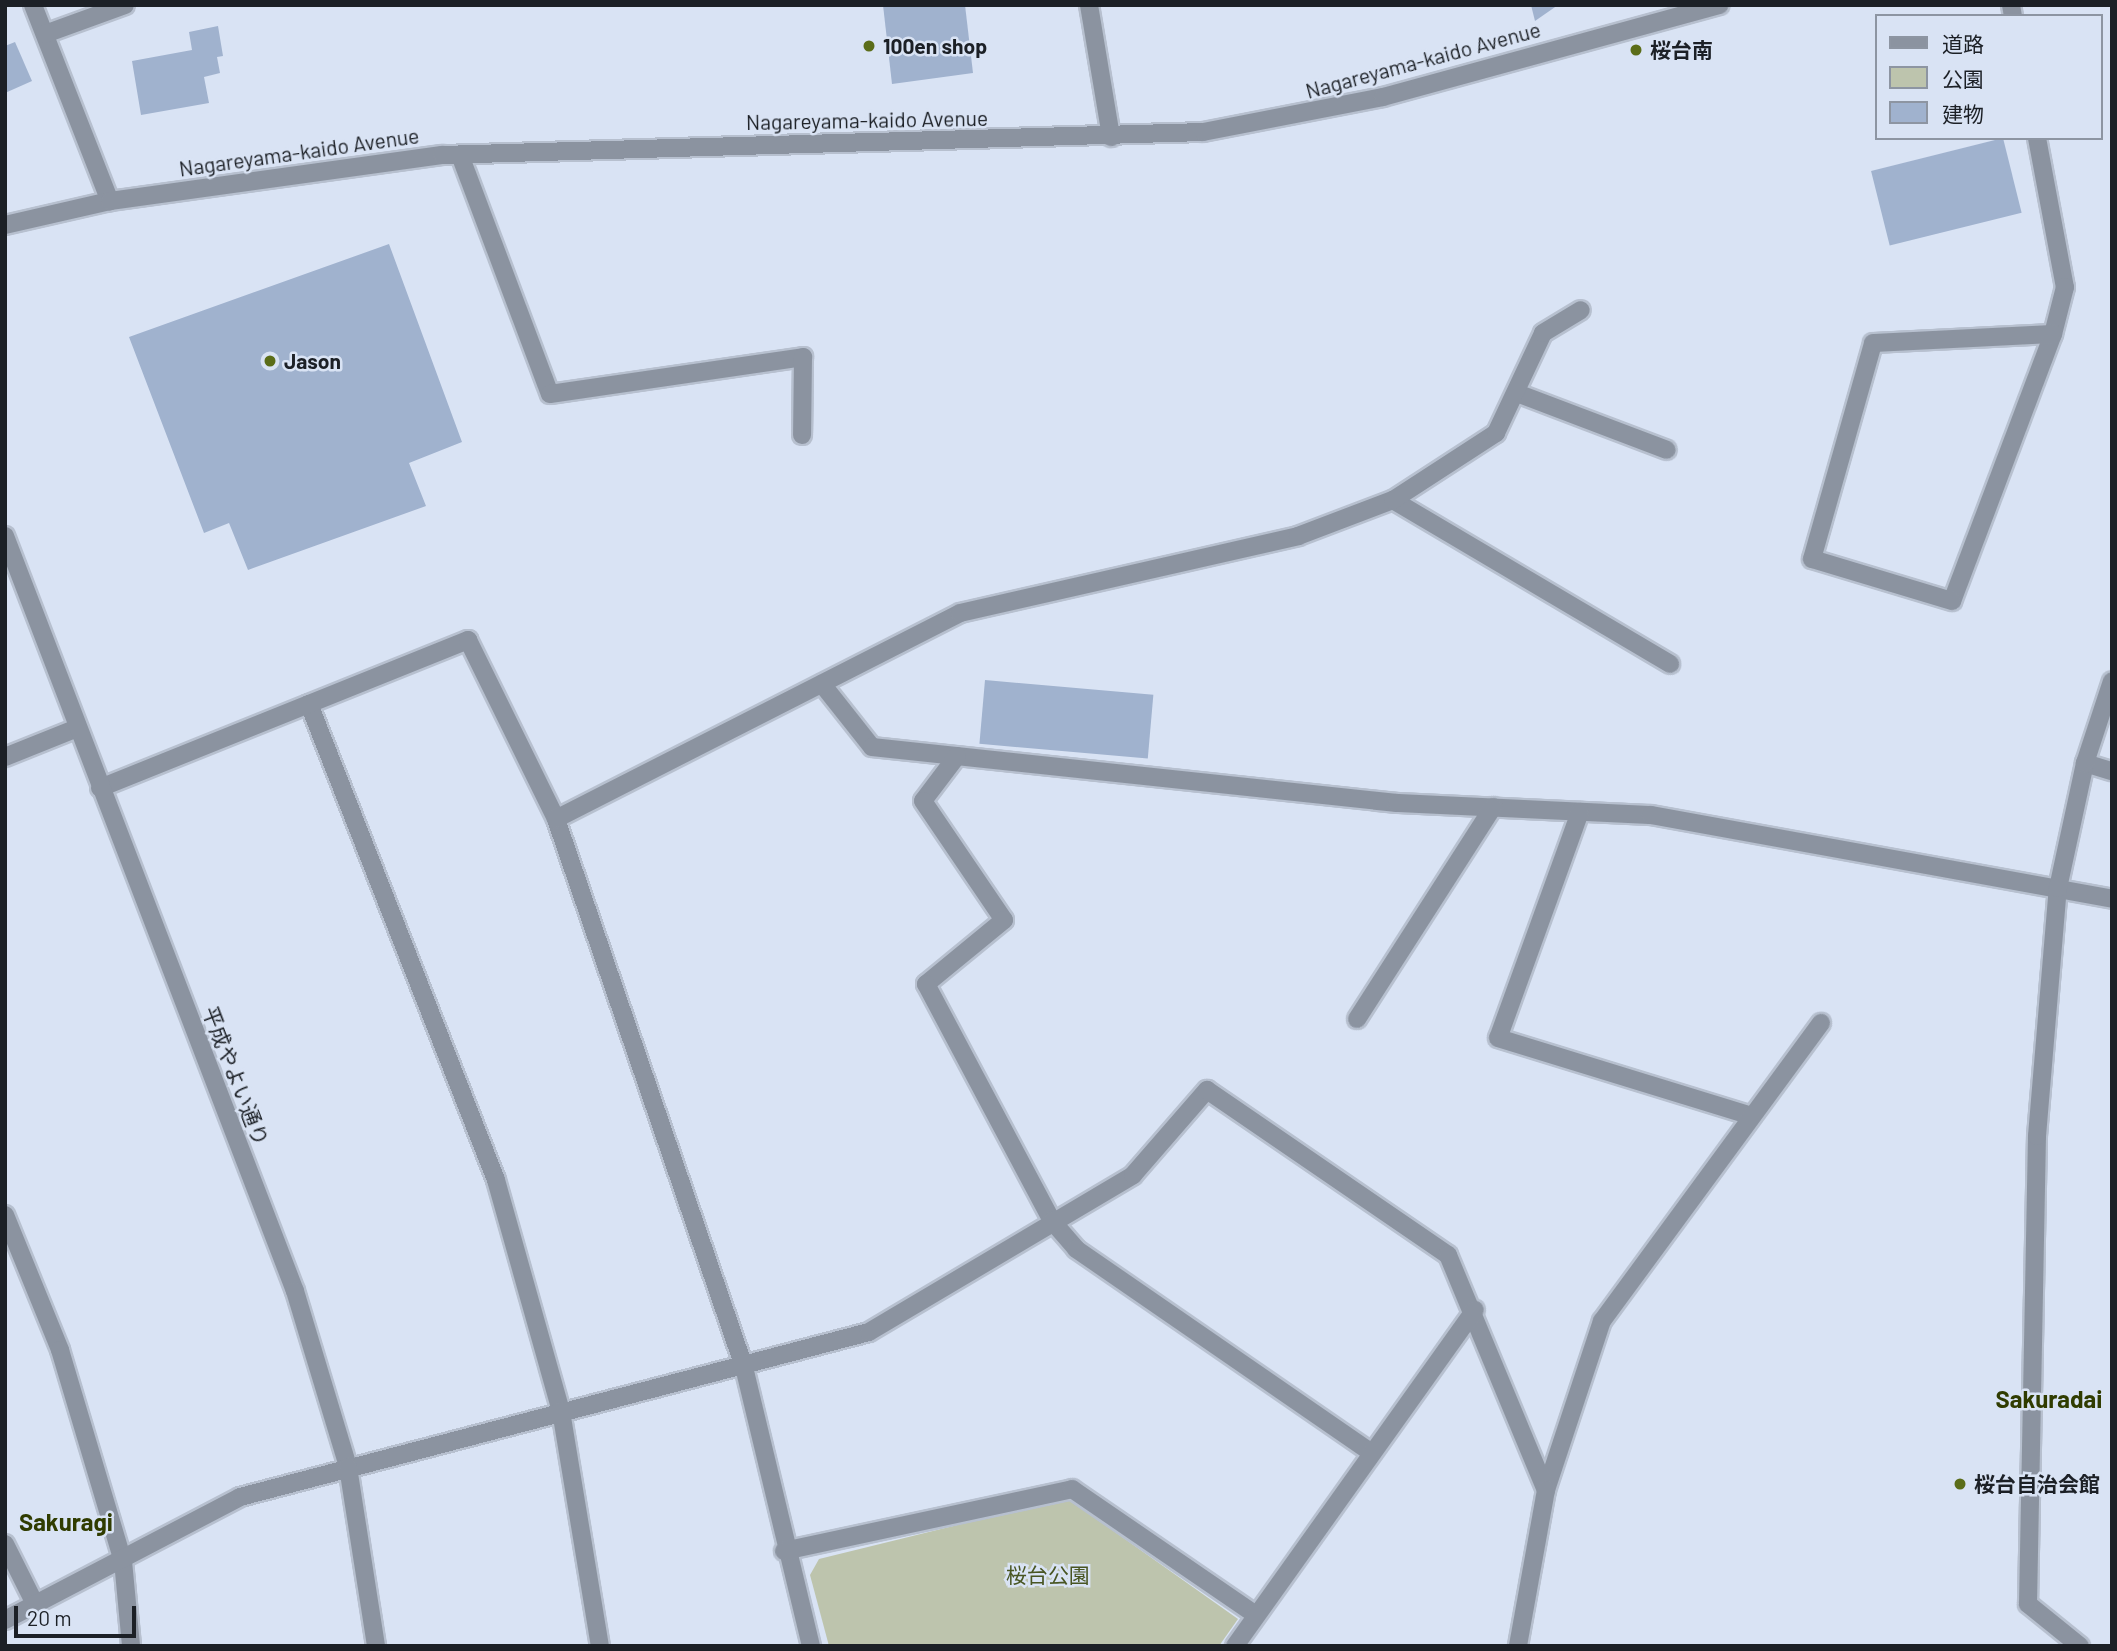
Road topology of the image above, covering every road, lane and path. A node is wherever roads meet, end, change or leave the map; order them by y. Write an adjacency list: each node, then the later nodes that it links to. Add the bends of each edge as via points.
1 (33, 5): 5 (street)
2 (125, 5): 5 (street)
3 (1089, 5): 6 (street)
4 (1720, 5): 6 (street, Nagareyama-kaido Avenue, via 1296,117 1203,132)
5 (45, 34): 9 (street)
6 (1111, 137): 8 (street, Nagareyama-kaido Avenue)
7 (2037, 140): 12 (street, via 2065,287)
8 (460, 155): 9 (street, Nagareyama-kaido Avenue); 14 (street, via 550,394 803,357)
9 (110, 201): 10 (street, Nagareyama-kaido Avenue)
10 (5, 225)
11 (1581, 310): 13 (street, via 1543,332)
12 (2053, 334): 12 (street, via 1952,601 1812,559 1873,343)
13 (1517, 393): 15 (street); 16 (street, via 1496,433)
14 (802, 435)
15 (1667, 450)
16 (1393, 500): 18 (street); 20 (street, via 1298,536 960,613)
17 (5, 536): 22 (street, 平成やよい通り)
18 (1670, 663)
19 (2112, 681): 25 (street)
20 (822, 684): 23 (street, via 872,747); 30 (street)
21 (309, 704): 27 (street); 30 (street, via 468,640); 40 (street, via 496,1180)
22 (77, 728): 24 (street); 27 (street, 平成やよい通り)
23 (957, 756): 28 (street, via 1397,803); 37 (street, via 923,801 1004,920 926,984)
24 (5, 757)
25 (2085, 763): 26 (street); 31 (street)
26 (2112, 771)
27 (100, 788): 42 (street, 平成やよい通り, via 295,1291)
28 (1493, 807): 29 (street); 33 (street)
29 (1580, 812): 31 (street, via 1651,815); 35 (street, via 1498,1038)
30 (556, 819): 39 (street)
31 (2058, 888): 32 (street); 56 (street, via 2037,1136 2028,1604)
32 (2112, 898)
33 (1357, 1019)
34 (1821, 1023): 35 (street)
35 (1748, 1115): 43 (street, via 1602,1321)
36 (5, 1215): 46 (street, via 60,1350)
37 (1052, 1221): 38 (street, via 1133,1175 1207,1090 1448,1255); 39 (street, via 935,1298 869,1332); 41 (street, via 1076,1249)
38 (1475, 1310): 41 (street); 43 (street)
39 (744, 1367): 40 (street); 45 (street)
40 (561, 1411): 42 (street); 52 (street)
41 (1372, 1453): 48 (street)
42 (348, 1467): 46 (street, via 240,1497); 51 (street, 平成やよい通り)
43 (1546, 1490): 55 (street)
44 (5, 1544): 47 (street)
45 (784, 1551): 48 (street, via 1072,1489); 53 (street)
46 (123, 1561): 47 (street); 50 (street)
47 (36, 1604): 49 (street)
48 (1256, 1615): 54 (street)
49 (5, 1620)
50 (131, 1646)
51 (376, 1646)
52 (600, 1646)
53 (811, 1646)
54 (1235, 1646)
55 (1518, 1646)
56 (2080, 1646)

